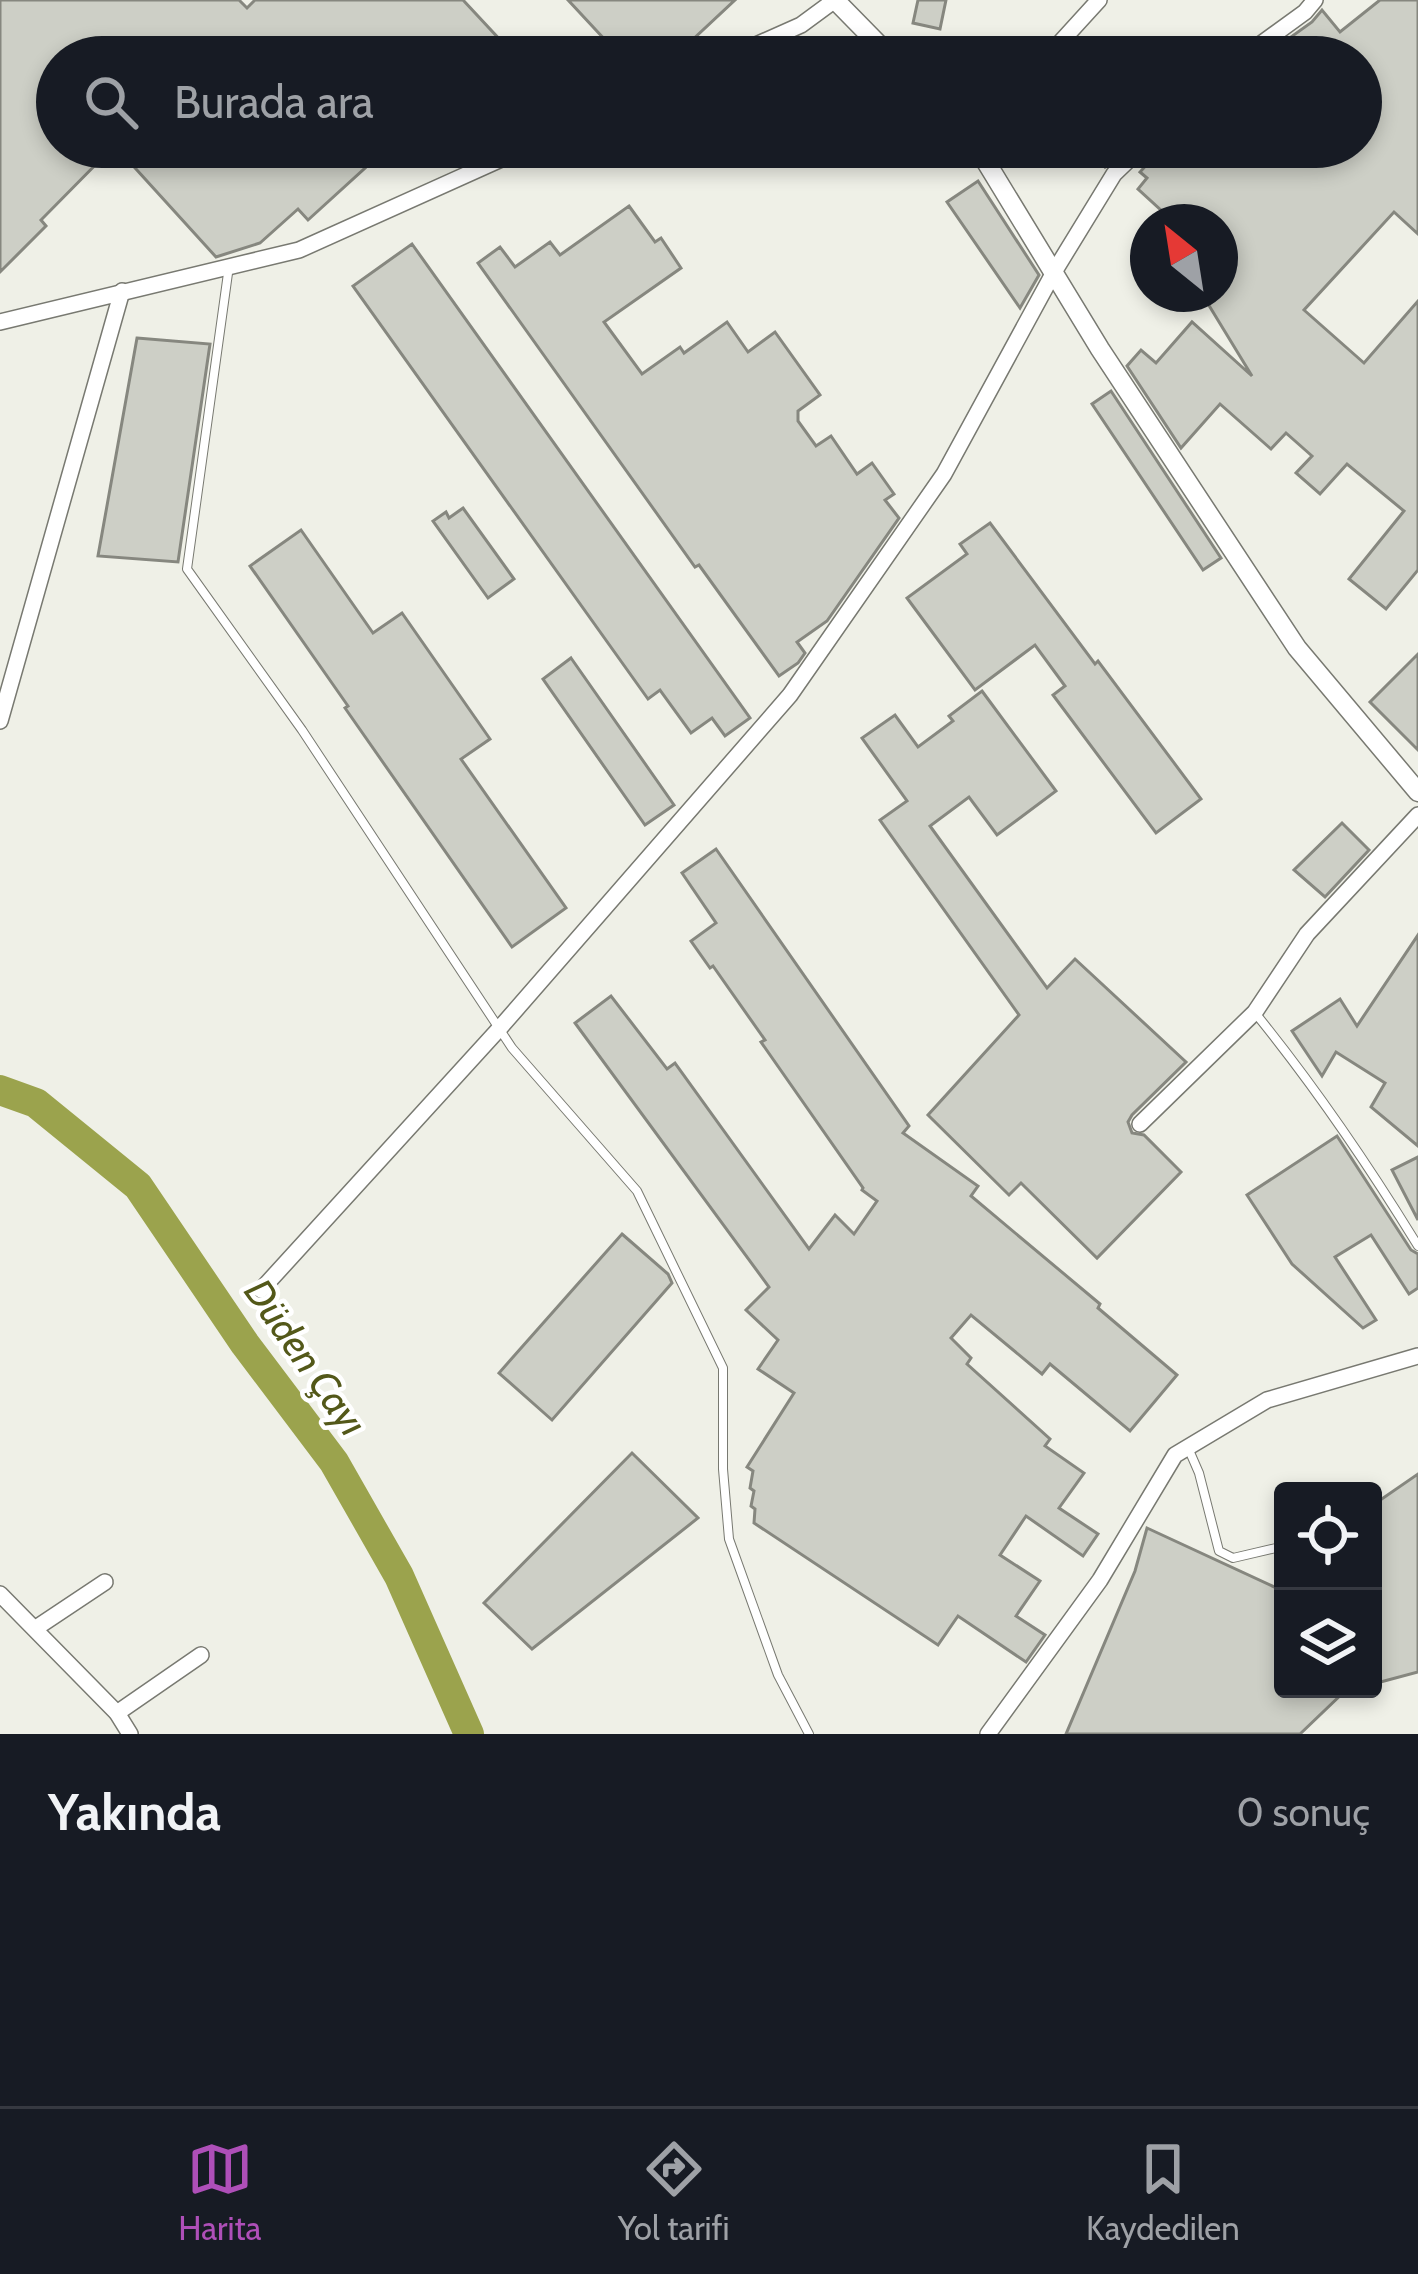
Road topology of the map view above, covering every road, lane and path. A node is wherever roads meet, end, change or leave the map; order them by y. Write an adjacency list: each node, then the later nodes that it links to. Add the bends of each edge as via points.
1 (835, 0): 4 (street); 5 (street)
2 (1099, 0): 6 (street)
3 (1315, 0): 7 (street)
4 (776, 36)
5 (870, 36)
6 (1066, 36)
7 (1272, 36)
8 (481, 168): 11 (street, via 299,250)
9 (990, 168): 12 (street)
10 (1120, 168): 12 (street)
11 (229, 266): 13 (street); 19 (lane, via 187,569)
12 (1054, 272): 16 (street, via 1297,648); 19 (street, via 944,474 790,695)
13 (122, 291): 14 (street); 15 (street)
14 (0, 322)
15 (0, 721)
16 (1418, 792)
17 (1418, 815): 18 (street, via 1307,934)
18 (1255, 1012): 20 (street); 21 (lane)
19 (500, 1029): 22 (street); 32 (lane, via 637,1191 723,1368 729,1539 778,1675)
20 (1141, 1124)
21 (1418, 1246)
22 (261, 1290)
23 (1418, 1356): 24 (street, via 1267,1400)
24 (1187, 1446): 25 (lane, via 1219,1551 1233,1558); 33 (street)
25 (1274, 1548)
26 (105, 1582): 28 (street)
27 (0, 1594): 28 (street)
28 (36, 1628): 30 (street)
29 (201, 1655): 30 (street)
30 (117, 1713): 31 (street)
31 (130, 1734)
32 (809, 1734)
33 (988, 1734)

